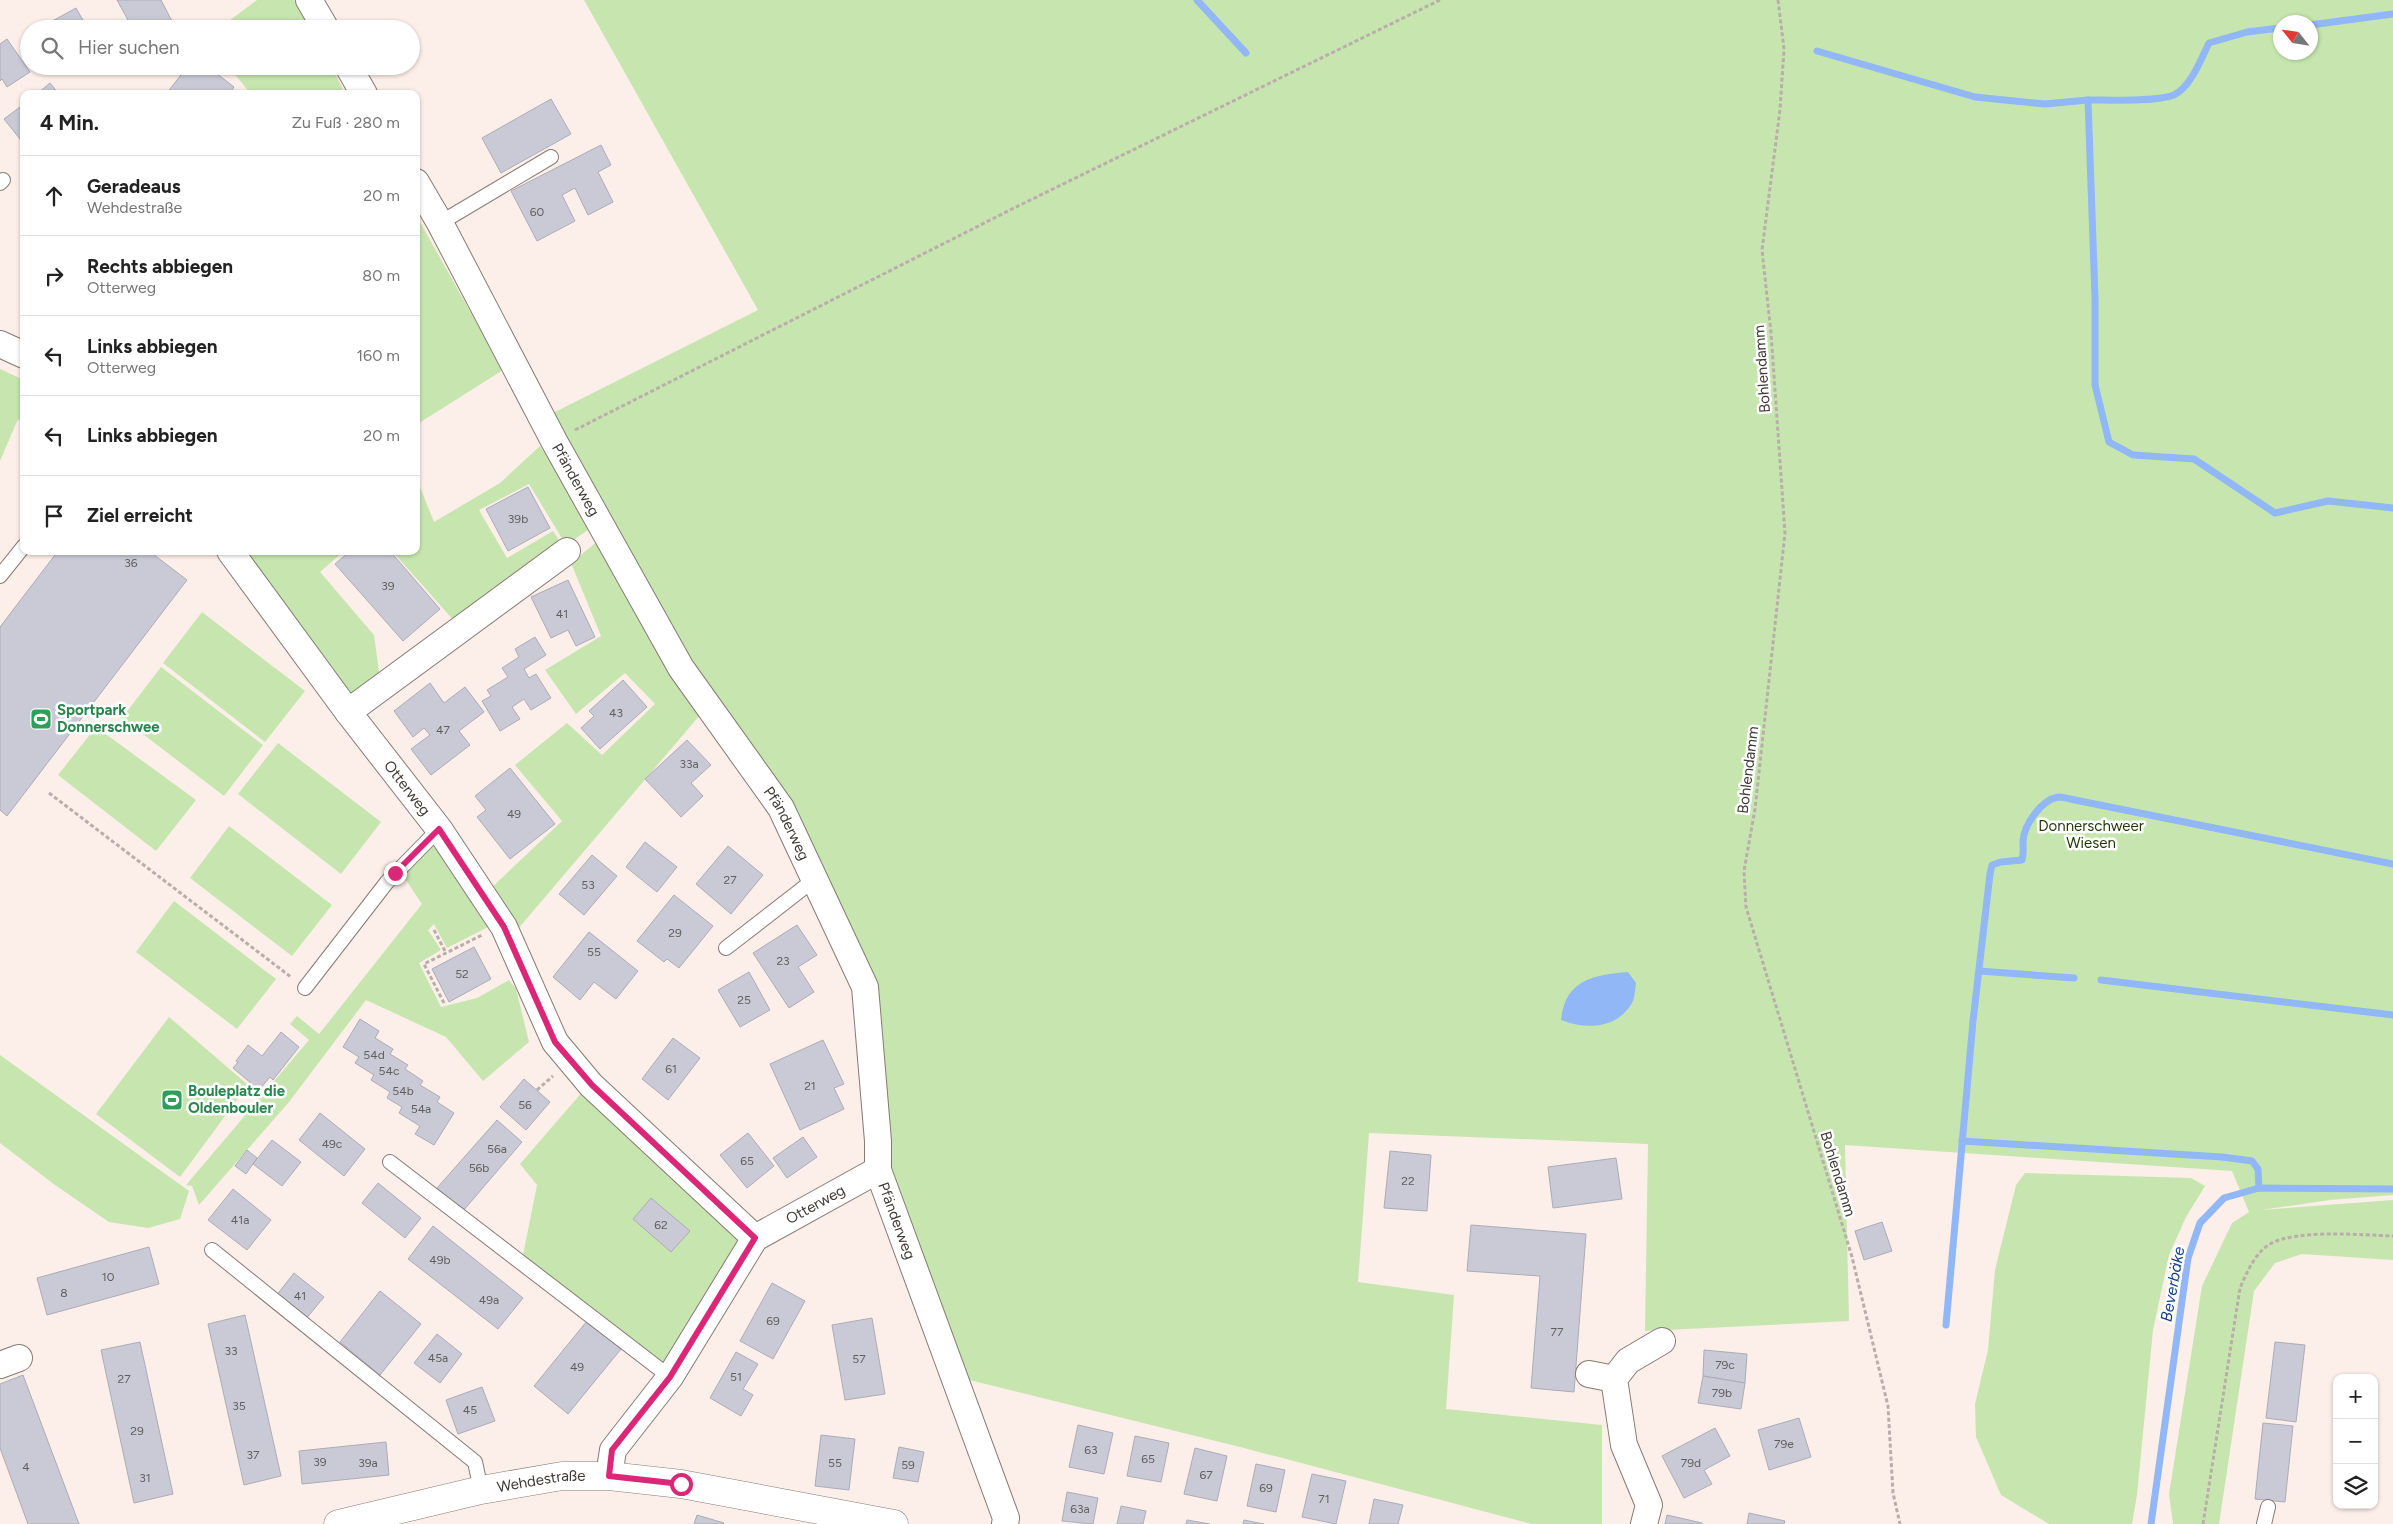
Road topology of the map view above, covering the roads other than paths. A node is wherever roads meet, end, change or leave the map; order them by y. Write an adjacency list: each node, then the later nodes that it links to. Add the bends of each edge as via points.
1 (309, 0): 2 (street)
2 (321, 20)
3 (353, 75): 4 (street)
4 (362, 90)
5 (551, 157): 7 (lane)
6 (420, 189): 7 (street, Pfänderweg)
7 (440, 222): 16 (street, Pfänderweg, via 554,441 681,668 781,808)
8 (0, 344): 9 (street)
9 (20, 353)
10 (20, 551): 13 (lane)
11 (567, 551): 14 (street)
12 (233, 555): 14 (street, Otterweg)
13 (0, 576)
14 (348, 712): 15 (street, Otterweg)
15 (439, 829): 18 (lane, via 387,882); 21 (street, Otterweg, via 502,924 555,1042 592,1085)
16 (815, 880): 17 (lane); 20 (street, Pfänderweg, via 865,987)
17 (726, 948)
18 (305, 988)
19 (390, 1162): 24 (lane)
20 (878, 1170): 21 (street, Otterweg); 31 (street, Pfänderweg, via 1006,1518)
21 (755, 1238): 24 (street, Otterweg)
22 (212, 1250): 26 (lane, via 475,1462)
23 (1662, 1341): 32 (street, via 1602,1376 1624,1445 1649,1505)
24 (670, 1377): 25 (street, Otterweg, via 612,1450)
25 (609, 1476): 26 (street, Wehdestraße, via 562,1476); 29 (street, Wehdestraße, via 681,1484)
26 (481, 1490): 28 (street, Wehdestraße)
27 (2268, 1507): 33 (lane)
28 (391, 1519): 30 (street, Wehdestraße)
29 (881, 1523)
30 (338, 1524)
31 (1005, 1524)
32 (1644, 1524)
33 (2264, 1524)

